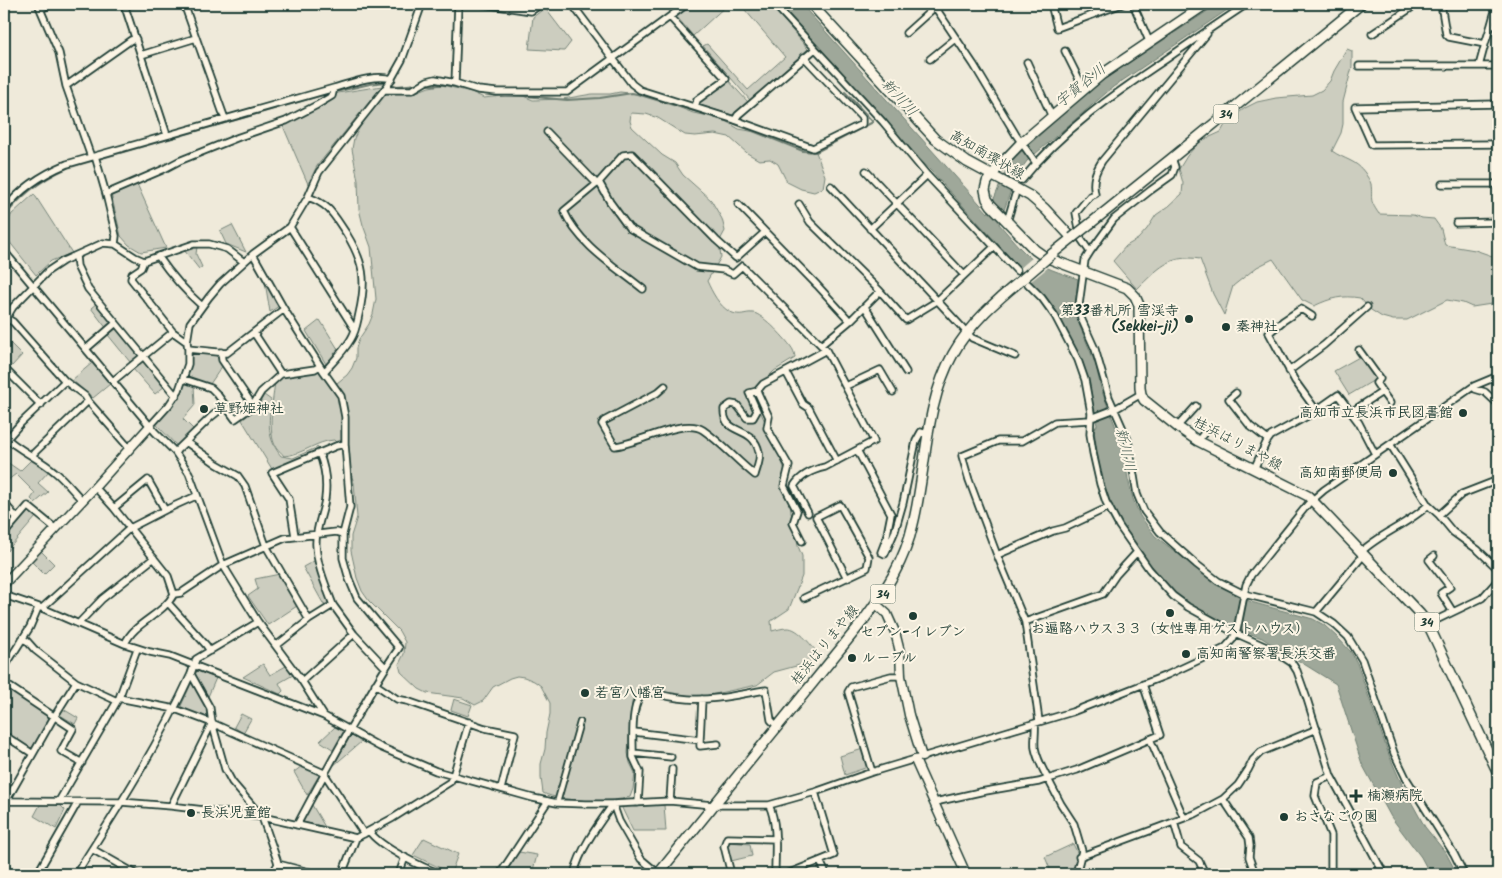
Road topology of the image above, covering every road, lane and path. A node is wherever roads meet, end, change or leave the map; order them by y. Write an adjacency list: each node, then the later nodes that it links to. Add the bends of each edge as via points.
1 (50, 4): 22 (street)
2 (124, 4): 33 (street)
3 (184, 4): 31 (street)
4 (422, 4): 47 (street, via 408,46)
5 (458, 4): 46 (street)
6 (483, 4): 7 (street, via 531,11)
7 (541, 4)
8 (572, 4): 40 (street)
9 (687, 4): 25 (street)
10 (774, 4): 36 (street)
11 (812, 4): 65 (main road, 高知南環状線, via 934,139)
12 (1051, 4): 24 (street, via 1057,28)
13 (1094, 4): 24 (street)
14 (1122, 4): 24 (street)
15 (1133, 4): 34 (street)
16 (1206, 4): 34 (main road)
17 (1247, 4): 28 (street)
18 (1361, 4): 61 (main road, 桂浜はりまや線 / 34)
19 (1417, 4): 30 (street)
20 (1441, 4): 35 (street, via 1449,37)
21 (1497, 4): 26 (street)
22 (39, 6): 48 (street, via 59,53)
23 (934, 6): 29 (street); 32 (street)
24 (1096, 13)
25 (670, 17): 40 (street); 52 (street, via 726,79 697,100)
26 (1491, 25): 27 (street); 35 (street)
27 (1498, 26)
28 (1211, 28): 62 (street, via 1121,90); 88 (street, via 1098,168 1094,179 1095,194 1076,213 1081,239)
29 (906, 32)
30 (1372, 34)
31 (196, 38): 38 (street); 54 (street)
32 (956, 38): 41 (street); 59 (street)
33 (136, 39): 38 (street); 48 (street)
34 (1148, 42): 50 (main road)
35 (1485, 44): 44 (street)
36 (815, 49): 39 (street); 64 (street)
37 (1065, 52): 50 (street)
38 (141, 55): 57 (street)
39 (804, 57): 55 (street); 55 (street, via 862,118 862,124 813,148)
40 (613, 58): 46 (street, via 567,92 497,92); 52 (street, via 640,90)
41 (930, 59)
42 (1027, 62): 53 (street)
43 (1359, 66): 44 (street)
44 (1479, 66): 45 (street)
45 (1498, 66)
46 (455, 83): 47 (street, via 436,79 412,90)
47 (389, 84): 49 (street, via 386,78 372,78); 73 (street, via 325,163)
48 (66, 86): 60 (street)
49 (334, 88): 54 (street); 72 (street, via 332,96 286,121 179,161)
50 (1084, 90): 53 (main road)
51 (1498, 104): 58 (street, via 1355,107 1372,145)
52 (695, 107): 55 (street)
53 (1052, 116): 59 (main road)
54 (225, 119): 57 (street)
55 (735, 120)
56 (547, 132): 67 (street)
57 (167, 135): 60 (street)
58 (1498, 144)
59 (1023, 145): 62 (street); 65 (main road, via 999,166)
60 (93, 157): 72 (street); 77 (street, via 53,170 32,183)
61 (1172, 158): 84 (main road, 桂浜はりまや線 / 34, bridge); 88 (street, via 1175,166 1172,175 1114,219)
62 (1035, 161): 66 (street)
63 (866, 171): 74 (street)
64 (927, 175): 74 (street); 86 (street)
65 (996, 177): 71 (main road, 高知南環状線); 78 (main road, via 987,182 985,190 987,199)
66 (1022, 180)
67 (598, 183): 83 (street, via 623,155 632,154 736,258); 98 (street, via 564,211 566,216 589,245); 114 (street, via 629,228 697,267 733,274 742,266)
68 (1442, 184): 69 (street)
69 (1498, 184)
70 (831, 186): 82 (street)
71 (1016, 192): 78 (street); 84 (main road, 高知南環状線, via 1037,202)
72 (106, 194): 85 (street)
73 (308, 197): 81 (street); 109 (street, via 332,211 356,249 362,266 364,294)
74 (897, 203): 82 (street); 95 (street)
75 (738, 204): 83 (street)
76 (799, 204): 99 (street, via 810,222)
77 (4, 210)
78 (1005, 220): 94 (main road, via 1045,257)
79 (1498, 222): 80 (street)
80 (1456, 223)
81 (290, 227): 89 (street); 109 (street)
82 (870, 229): 100 (street)
83 (765, 232): 107 (street)
84 (1072, 238): 96 (main road, 桂浜はりまや線 / 34, bridge)
85 (115, 244): 90 (street, via 104,243); 92 (street)
86 (994, 248): 95 (street); 96 (street)
87 (4, 251): 97 (street)
88 (1090, 252): 94 (street, via 1085,260)
89 (253, 254): 93 (street); 104 (street)
90 (76, 256): 97 (street, via 48,271); 108 (street, via 88,290)
91 (158, 256): 92 (street); 93 (street, via 194,244 209,244 227,249); 101 (street, via 173,278)
92 (144, 260): 110 (street, via 131,278)
93 (244, 262): 101 (street)
94 (1084, 273): 139 (main road, via 1127,288 1137,300); 148 (street, via 1079,310)
95 (964, 275): 100 (street)
96 (1023, 277): 111 (main road, 桂浜はりまや線 / 34); 151 (street, via 1056,316 1078,360)
97 (33, 287): 106 (street); 115 (street)
98 (643, 289)
99 (880, 291): 100 (street, via 906,320); 102 (street)
100 (937, 301): 111 (street)
101 (202, 306): 113 (street, via 190,324)
102 (865, 307): 107 (street); 126 (street)
103 (1367, 307): 124 (street)
104 (284, 309): 112 (street); 123 (street)
105 (1312, 316): 124 (street, via 1302,310 1269,333)
106 (5, 320): 130 (street, via 13,322)
107 (850, 322): 114 (street)
108 (116, 323): 115 (street); 120 (street)
109 (355, 330): 123 (street, via 350,341)
110 (173, 332): 113 (street); 120 (street)
111 (967, 332): 121 (street, via 972,338); 155 (main road, 桂浜はりまや線 / 34, via 946,366)
112 (254, 333): 119 (street, via 227,353); 127 (street)
113 (187, 342): 116 (street)
114 (821, 345): 117 (street)
115 (86, 349): 131 (street)
116 (188, 349): 119 (street); 129 (street)
117 (826, 350): 125 (street); 133 (street)
118 (1359, 350): 137 (street, via 1380,379 1376,383)
119 (221, 352): 143 (street, via 222,360)
120 (143, 356): 131 (street); 140 (street)
121 (1015, 356)
122 (4, 368): 145 (street)
123 (322, 369): 127 (street); 160 (street, via 341,396)
124 (1289, 371): 149 (street)
125 (786, 372): 135 (street, via 763,384); 168 (street)
126 (906, 372)
127 (281, 374): 143 (street, via 261,392)
128 (1498, 376): 134 (street)
129 (184, 379): 140 (street); 146 (street, via 211,388)
130 (65, 381): 141 (street); 145 (street)
131 (113, 381): 152 (street)
132 (665, 386): 135 (street, via 604,421 602,424 615,446 693,426 701,428 755,475 759,453 754,439 730,426 723,418 724,409 731,404 737,405 747,418 754,418 757,411 749,393)
133 (846, 386): 136 (street, via 880,370); 163 (street, via 874,441)
134 (1474, 386): 144 (street); 161 (street)
135 (757, 391): 189 (street, via 769,417 767,428 789,466 784,486 797,511 793,523)
136 (893, 392)
137 (1382, 392): 142 (street); 150 (street)
138 (1236, 393): 157 (street, via 1228,399 1250,426)
139 (1141, 394): 148 (street); 153 (main road, 桂浜はりまや線 / 34)
140 (176, 396): 152 (street)
141 (88, 401): 162 (street); 167 (street)
142 (1390, 403)
143 (255, 404): 146 (street, via 235,419)
144 (1498, 404)
145 (41, 405): 156 (street)
146 (226, 406): 159 (street, via 211,416)
147 (1196, 406): 153 (street)
148 (1113, 409): 151 (street); 205 (street, via 1128,440 1137,494 1144,511 1160,532 1196,564)
149 (1316, 410): 150 (street, via 1338,395); 157 (street)
150 (1351, 412): 166 (street)
151 (1092, 418): 177 (street, via 1093,453); 194 (street, via 1055,422 1022,441 998,441 962,456)
152 (150, 426): 162 (street); 164 (street)
153 (1177, 427): 158 (main road, 桂浜はりまや線 / 34)
154 (1207, 429): 158 (street)
155 (927, 434): 191 (street, via 921,432 916,441 903,502 885,554); 208 (main road, 桂浜はりまや線 / 34, via 914,524 896,573)
156 (5, 439): 167 (street)
157 (1268, 440): 169 (street)
158 (1198, 441): 169 (main road, 桂浜はりまや線 / 34)
159 (186, 442): 164 (street); 190 (street, via 238,476 246,486)
160 (346, 444): 165 (street); 187 (street, via 350,507)
161 (1390, 444): 166 (street); 176 (street)
162 (130, 449): 171 (street)
163 (857, 450): 168 (street); 191 (street, via 891,514)
164 (175, 452): 172 (street, via 189,473)
165 (319, 453): 186 (street, via 326,490); 188 (street, via 272,473 289,500)
166 (1375, 454): 174 (street)
167 (33, 456): 173 (street, via 56,472)
168 (837, 461): 180 (street, via 799,478 794,486)
169 (1254, 469): 174 (main road, 桂浜はりまや線 / 34)
170 (1498, 480): 181 (street, via 1462,494)
171 (95, 487): 173 (street); 178 (street)
172 (196, 496): 179 (street); 198 (street)
173 (82, 500): 184 (street)
174 (1312, 500): 193 (main road, 桂浜はりまや線 / 34); 205 (street, via 1257,567)
175 (4, 503): 182 (street)
176 (1428, 504): 181 (street); 193 (street, via 1418,515)
177 (1109, 507): 192 (street); 194 (street)
178 (114, 508): 179 (street, via 148,480); 183 (street)
179 (165, 510): 183 (street)
180 (808, 513)
181 (1439, 515): 199 (street, via 1453,532)
182 (17, 518): 184 (street, via 28,506); 185 (street)
183 (130, 528): 197 (street); 210 (street)
184 (56, 529): 202 (street)
185 (4, 534)
186 (317, 534): 187 (street); 188 (street); 209 (street, via 318,561)
187 (343, 534): 227 (street, via 344,558 357,598 399,648)
188 (295, 536): 190 (street)
189 (802, 541)
190 (266, 546): 198 (street); 213 (street)
191 (881, 552): 196 (street)
192 (1137, 552): 215 (street, via 1104,594); 218 (street, via 1174,596 1188,607)
193 (1361, 552): 211 (street, via 1361,558); 217 (main road, 桂浜はりまや線 / 34)
194 (997, 555): 215 (street)
195 (1434, 556): 212 (street, via 1429,560 1450,587 1441,594)
196 (869, 557): 200 (street, via 867,568); 200 (street, via 840,505 816,517)
197 (154, 558): 203 (street, via 168,576); 216 (street, via 102,599)
198 (223, 565): 203 (street, via 181,593); 214 (street)
199 (1498, 569)
200 (847, 578): 206 (street)
201 (1498, 580): 212 (street, via 1482,598)
202 (4, 582)
203 (174, 594): 207 (street)
204 (4, 595): 210 (street)
205 (1244, 595): 211 (street); 218 (street)
206 (804, 598)
207 (169, 604): 221 (street, via 132,632); 224 (street)
208 (876, 604): 229 (street, via 887,614 895,632); 244 (main road, 桂浜はりまや線 / 34)
209 (333, 605): 213 (street); 219 (street)
210 (40, 608): 216 (street); 220 (street)
211 (1316, 612): 315 (street, via 1342,632 1358,651 1394,754)
212 (1453, 612): 217 (street)
213 (309, 620): 222 (street)
214 (258, 622): 222 (street); 224 (street)
215 (1025, 622): 242 (street)
216 (78, 624): 221 (street)
217 (1428, 624): 260 (main road, 桂浜はりまや線 / 34)
218 (1236, 631): 234 (street, via 1234,639 1225,648); 245 (street, via 1292,663)
219 (354, 634): 227 (street); 230 (street)
220 (22, 639): 226 (street); 231 (street)
221 (125, 644): 223 (street)
222 (276, 646): 230 (street)
223 (137, 649): 225 (street); 235 (street)
224 (210, 651): 225 (street, via 196,659)
225 (193, 665): 228 (street); 238 (street)
226 (4, 668)
227 (385, 668): 233 (street)
228 (191, 674): 237 (street); 243 (street, via 210,708)
229 (901, 676): 255 (street); 258 (street, via 851,687 848,692)
230 (302, 681): 238 (street)
231 (76, 682): 235 (street); 239 (street)
232 (4, 683): 239 (street)
233 (375, 684): 240 (street, via 396,699); 246 (street)
234 (1143, 684): 242 (street); 250 (street, via 1160,734)
235 (118, 699): 237 (street); 256 (street)
236 (702, 699): 244 (street, via 766,690 771,720); 247 (street, via 646,691 635,704); 249 (street)
237 (175, 709): 243 (street); 272 (street)
238 (324, 716): 246 (street)
239 (54, 717): 253 (street); 256 (street, via 73,729 61,751)
240 (469, 722): 261 (street); 264 (street, via 515,734)
241 (580, 722): 274 (street)
242 (1037, 722): 255 (street); 263 (street, via 1035,747)
243 (212, 723): 259 (street); 278 (street); 280 (street, via 228,775)
244 (777, 726): 277 (main road, 桂浜はりまや線 / 34)
245 (1317, 729): 262 (street); 266 (street, via 1261,752 1238,785)
246 (349, 730): 259 (street); 261 (street, via 380,747)
247 (634, 732): 249 (street); 252 (street)
248 (4, 736): 253 (street)
249 (700, 740): 251 (street, via 700,746)
250 (1150, 740): 263 (street); 281 (street)
251 (718, 744)
252 (632, 753): 254 (street); 275 (street, via 640,772)
253 (33, 754): 270 (street)
254 (670, 757)
255 (919, 758): 258 (street); 273 (street)
256 (82, 763): 267 (street)
257 (672, 770): 269 (street)
258 (872, 772): 265 (street)
259 (324, 773): 283 (street); 284 (street)
260 (1498, 773)
261 (453, 776): 264 (street); 284 (street, via 450,782)
262 (1331, 776): 292 (street); 313 (street, via 1317,782 1315,796 1331,835)
263 (1048, 779): 273 (street); 288 (street, via 1074,824 1082,851)
264 (501, 789): 268 (street)
265 (814, 792): 279 (street); 290 (street, via 834,855)
266 (1223, 799): 281 (street); 312 (street, via 1249,838 1249,857)
267 (59, 801): 270 (street); 271 (street)
268 (548, 801): 274 (street); 302 (street)
269 (670, 801): 275 (street); 277 (street)
270 (5, 802)
271 (78, 802): 272 (street); 293 (street)
272 (121, 802): 278 (street); 287 (street)
273 (935, 802): 309 (street)
274 (557, 803): 276 (street)
275 (638, 803): 276 (street)
276 (613, 804): 303 (street, via 596,828); 304 (street, via 634,849)
277 (713, 805): 279 (street); 304 (main road, 桂浜はりまや線 / 34)
278 (171, 806): 280 (street)
279 (769, 806): 286 (street)
280 (262, 817): 283 (street); 291 (street)
281 (1184, 818): 282 (street)
282 (1174, 822): 288 (street); 311 (street, via 1181,848 1199,861)
283 (297, 825): 285 (street)
284 (366, 833): 285 (street); 289 (street)
285 (356, 838): 299 (street)
286 (776, 839): 305 (street, via 728,838 724,846); 306 (street, via 775,871)
287 (92, 849): 294 (street); 295 (street)
288 (1080, 857): 310 (street)
289 (405, 858): 300 (street); 301 (street)
290 (820, 861): 307 (street); 308 (street)
291 (278, 864): 296 (street); 297 (street); 298 (street)
292 (1383, 872): 314 (street)
293 (37, 874)
294 (76, 874)
295 (136, 874)
296 (272, 874)
297 (280, 874)
298 (318, 874)
299 (342, 874)
300 (399, 874)
301 (441, 874)
302 (500, 874)
303 (574, 874)
304 (659, 874)
305 (731, 874)
306 (778, 874)
307 (787, 874)
308 (826, 874)
309 (966, 874)
310 (1076, 874)
311 (1205, 874)
312 (1254, 874)
313 (1331, 874)
314 (1371, 874)
315 (1464, 874)

